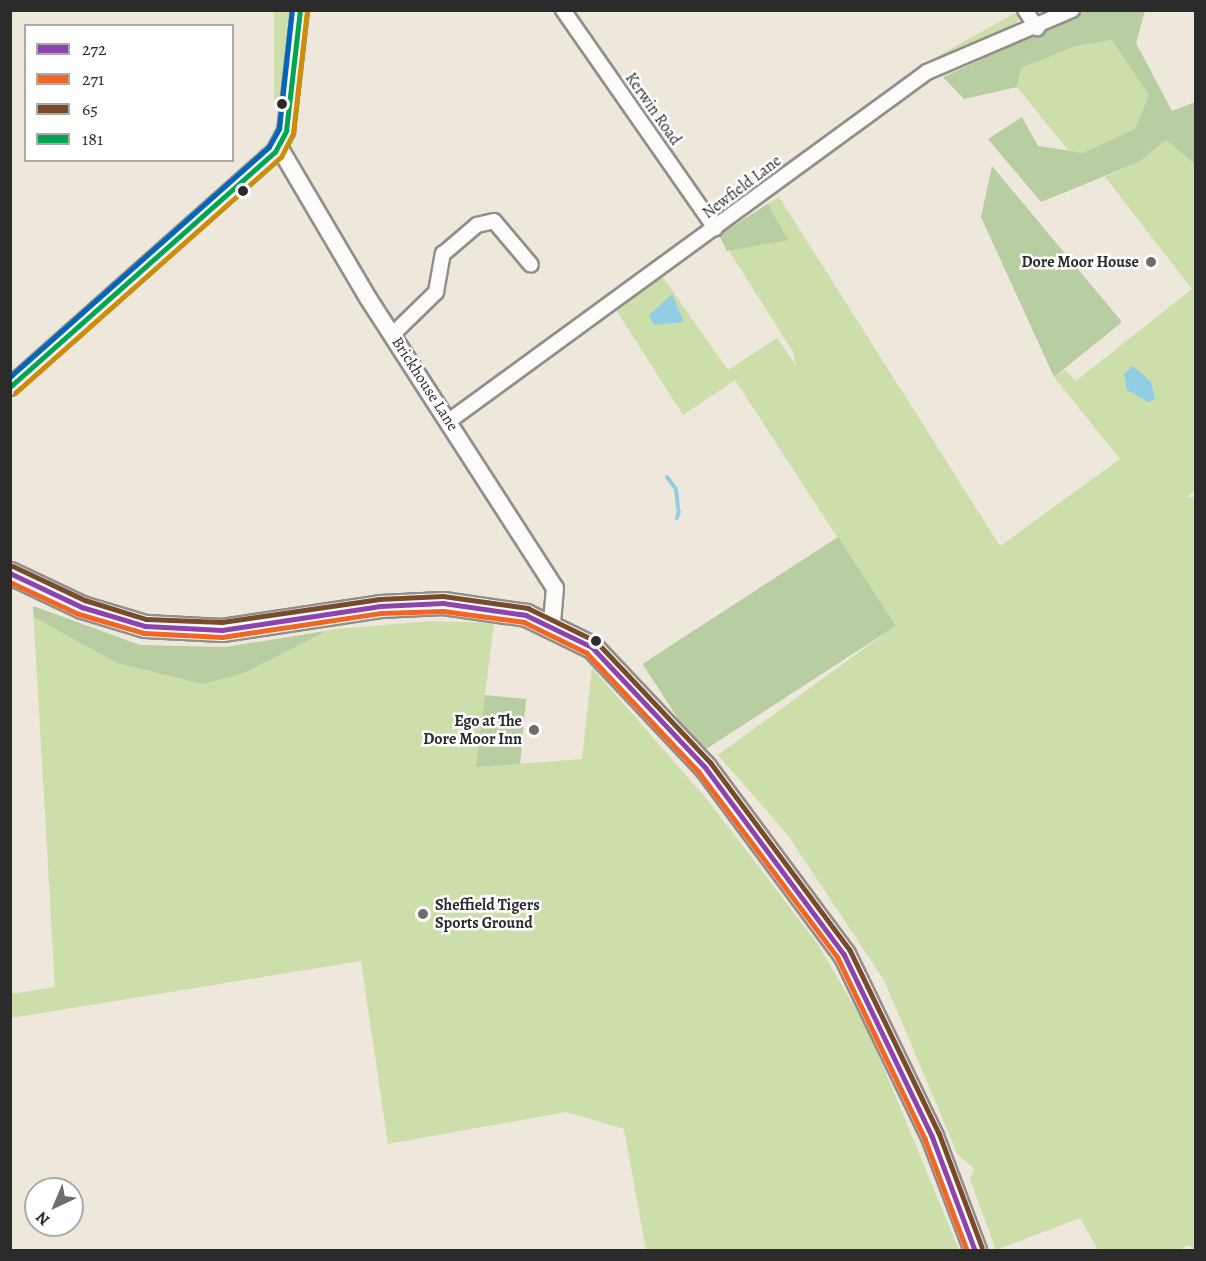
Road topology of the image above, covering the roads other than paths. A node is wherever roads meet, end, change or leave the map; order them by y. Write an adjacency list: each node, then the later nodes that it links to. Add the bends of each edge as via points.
1 (300, 10): 6 (street, via 286,131)
2 (563, 10): 7 (street, Kerwin Road)
3 (1025, 10): 5 (street)
4 (1072, 10): 5 (street, Newfield Lane)
5 (1037, 28): 7 (street, Newfield Lane, via 927,72)
6 (279, 147): 9 (street, Brickhouse Lane); 10 (street)
7 (715, 228): 11 (street, Newfield Lane)
8 (531, 265): 9 (street, via 494,221 477,225 443,254 436,292)
9 (392, 335): 11 (street, Brickhouse Lane)
10 (10, 387)
11 (449, 421): 13 (street, Brickhouse Lane, via 555,588)
12 (10, 573): 13 (main road, via 116,620 184,630 443,603 500,608)
13 (552, 624): 14 (main road, via 617,668 705,766 828,929 894,1050)
14 (975, 1251)

